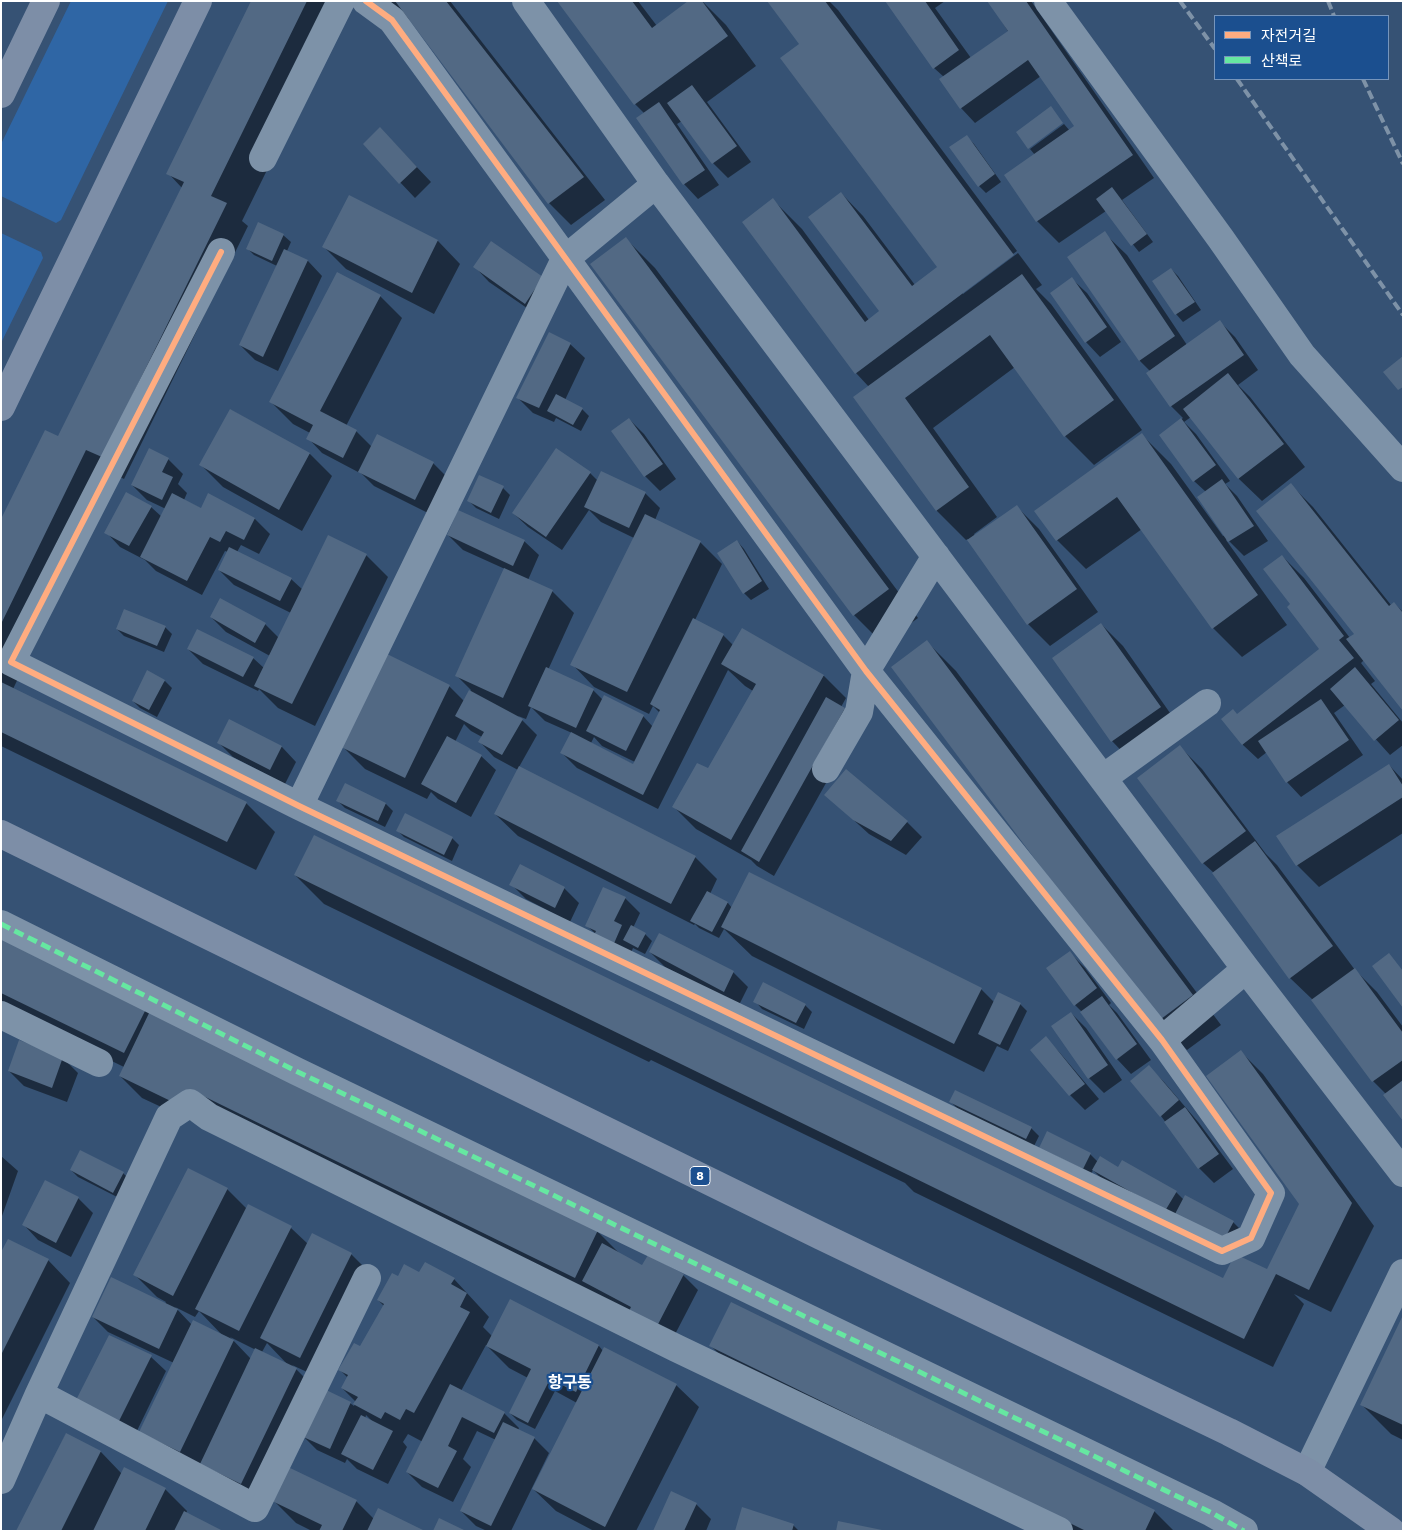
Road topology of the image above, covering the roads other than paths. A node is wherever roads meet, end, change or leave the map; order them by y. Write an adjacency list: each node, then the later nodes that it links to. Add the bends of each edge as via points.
1 (46, 1): 7 (main road)
2 (198, 1): 12 (main road)
3 (340, 1): 8 (street)
4 (366, 1): 11 (street, via 392,20)
5 (526, 1): 9 (street)
6 (1048, 1): 13 (street, via 1302,355)
7 (1, 94)
8 (262, 158)
9 (656, 184): 11 (street); 14 (street)
10 (221, 252): 19 (street, via 11,662)
11 (565, 259): 15 (street); 19 (street)
12 (1, 407)
13 (1403, 468)
14 (936, 556): 15 (street); 18 (street)
15 (866, 671): 17 (street, via 859,712); 24 (street)
16 (1207, 703): 18 (street)
17 (826, 769)
18 (1103, 778): 22 (street)
19 (299, 806): 24 (street, via 1222,1251 1251,1238 1272,1193)
20 (1, 834): 30 (main road, 8)
21 (1, 924): 33 (street, via 296,1071)
22 (1246, 969): 24 (street); 26 (street)
23 (1, 1015): 25 (street)
24 (1162, 1040)
25 (99, 1062)
26 (1403, 1173)
27 (1403, 1273): 30 (street)
28 (367, 1278): 29 (street, via 255,1508)
29 (39, 1394): 31 (street); 32 (street, via 169,1117 190,1103 208,1117 676,1348)
30 (1307, 1472): 34 (main road, 8)
31 (1, 1480)
32 (1059, 1531)
33 (1244, 1531)
34 (1391, 1531)

